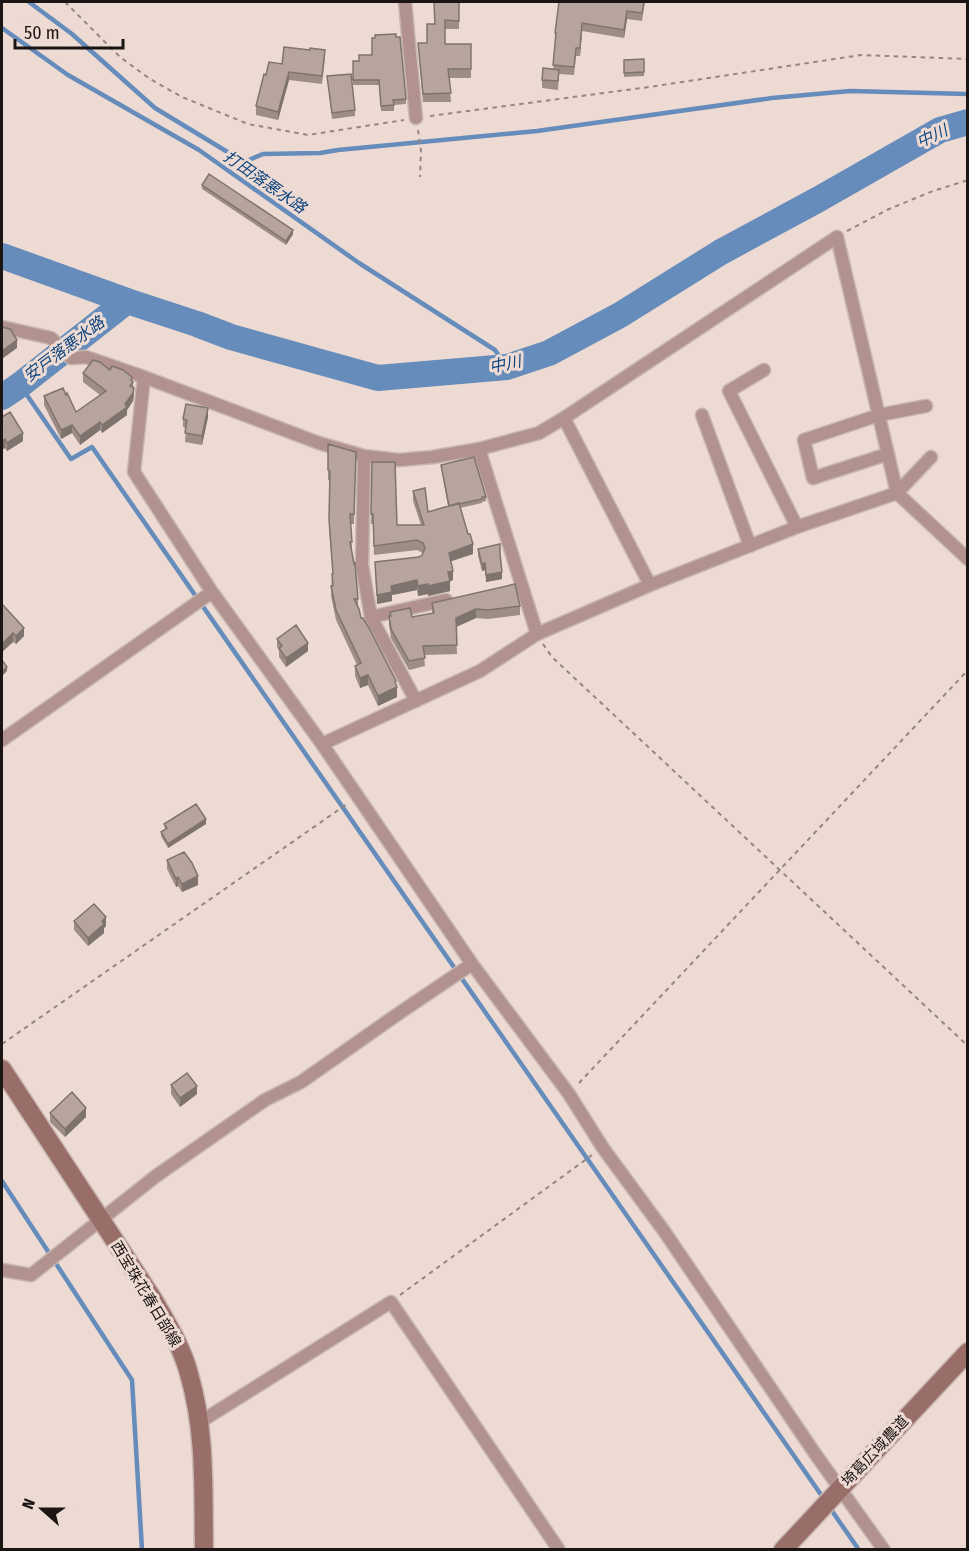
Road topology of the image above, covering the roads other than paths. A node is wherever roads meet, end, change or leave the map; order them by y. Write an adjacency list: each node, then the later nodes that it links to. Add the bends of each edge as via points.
1 (405, 2): 2 (street)
2 (416, 118)
3 (2, 327): 5 (street, via 51,338 72,358 86,357)
4 (764, 370): 15 (street, via 729,391)
5 (144, 377): 12 (street); 19 (street, via 134,472)
6 (926, 406): 8 (street)
7 (702, 415): 16 (street)
8 (879, 415): 9 (street, via 837,237); 11 (street); 11 (street, via 804,440 813,478)
9 (564, 418): 10 (street, via 539,433); 18 (street)
10 (479, 449): 12 (street, via 399,460); 22 (street, via 515,584)
11 (888, 454): 14 (street)
12 (364, 456): 21 (street)
13 (931, 457): 14 (street)
14 (897, 493): 15 (street); 17 (street)
15 (797, 527): 16 (street)
16 (750, 546): 18 (street)
17 (968, 560)
18 (650, 585): 22 (street)
19 (212, 592): 24 (street); 25 (street)
20 (463, 596): 21 (street)
21 (371, 617): 23 (street)
22 (537, 634): 23 (street, via 480,671)
23 (416, 701): 25 (street)
24 (2, 740)
25 (322, 744): 26 (street)
26 (472, 964): 28 (street, via 301,1083 265,1100 156,1176); 32 (street, via 569,1094)
27 (2, 1069): 28 (main road, 西宝珠花春日部線)
28 (101, 1220): 29 (street, via 31,1275); 31 (main road, 西宝珠花春日部線, via 172,1332 189,1373)
29 (2, 1270)
30 (968, 1352): 32 (main road, 埼葛広域農道)
31 (200, 1422): 33 (main road, 西宝珠花春日部線); 34 (street, via 391,1302)
32 (840, 1488): 35 (main road, 埼葛広域農道); 36 (street)
33 (204, 1550)
34 (559, 1550)
35 (783, 1550)
36 (884, 1550)

